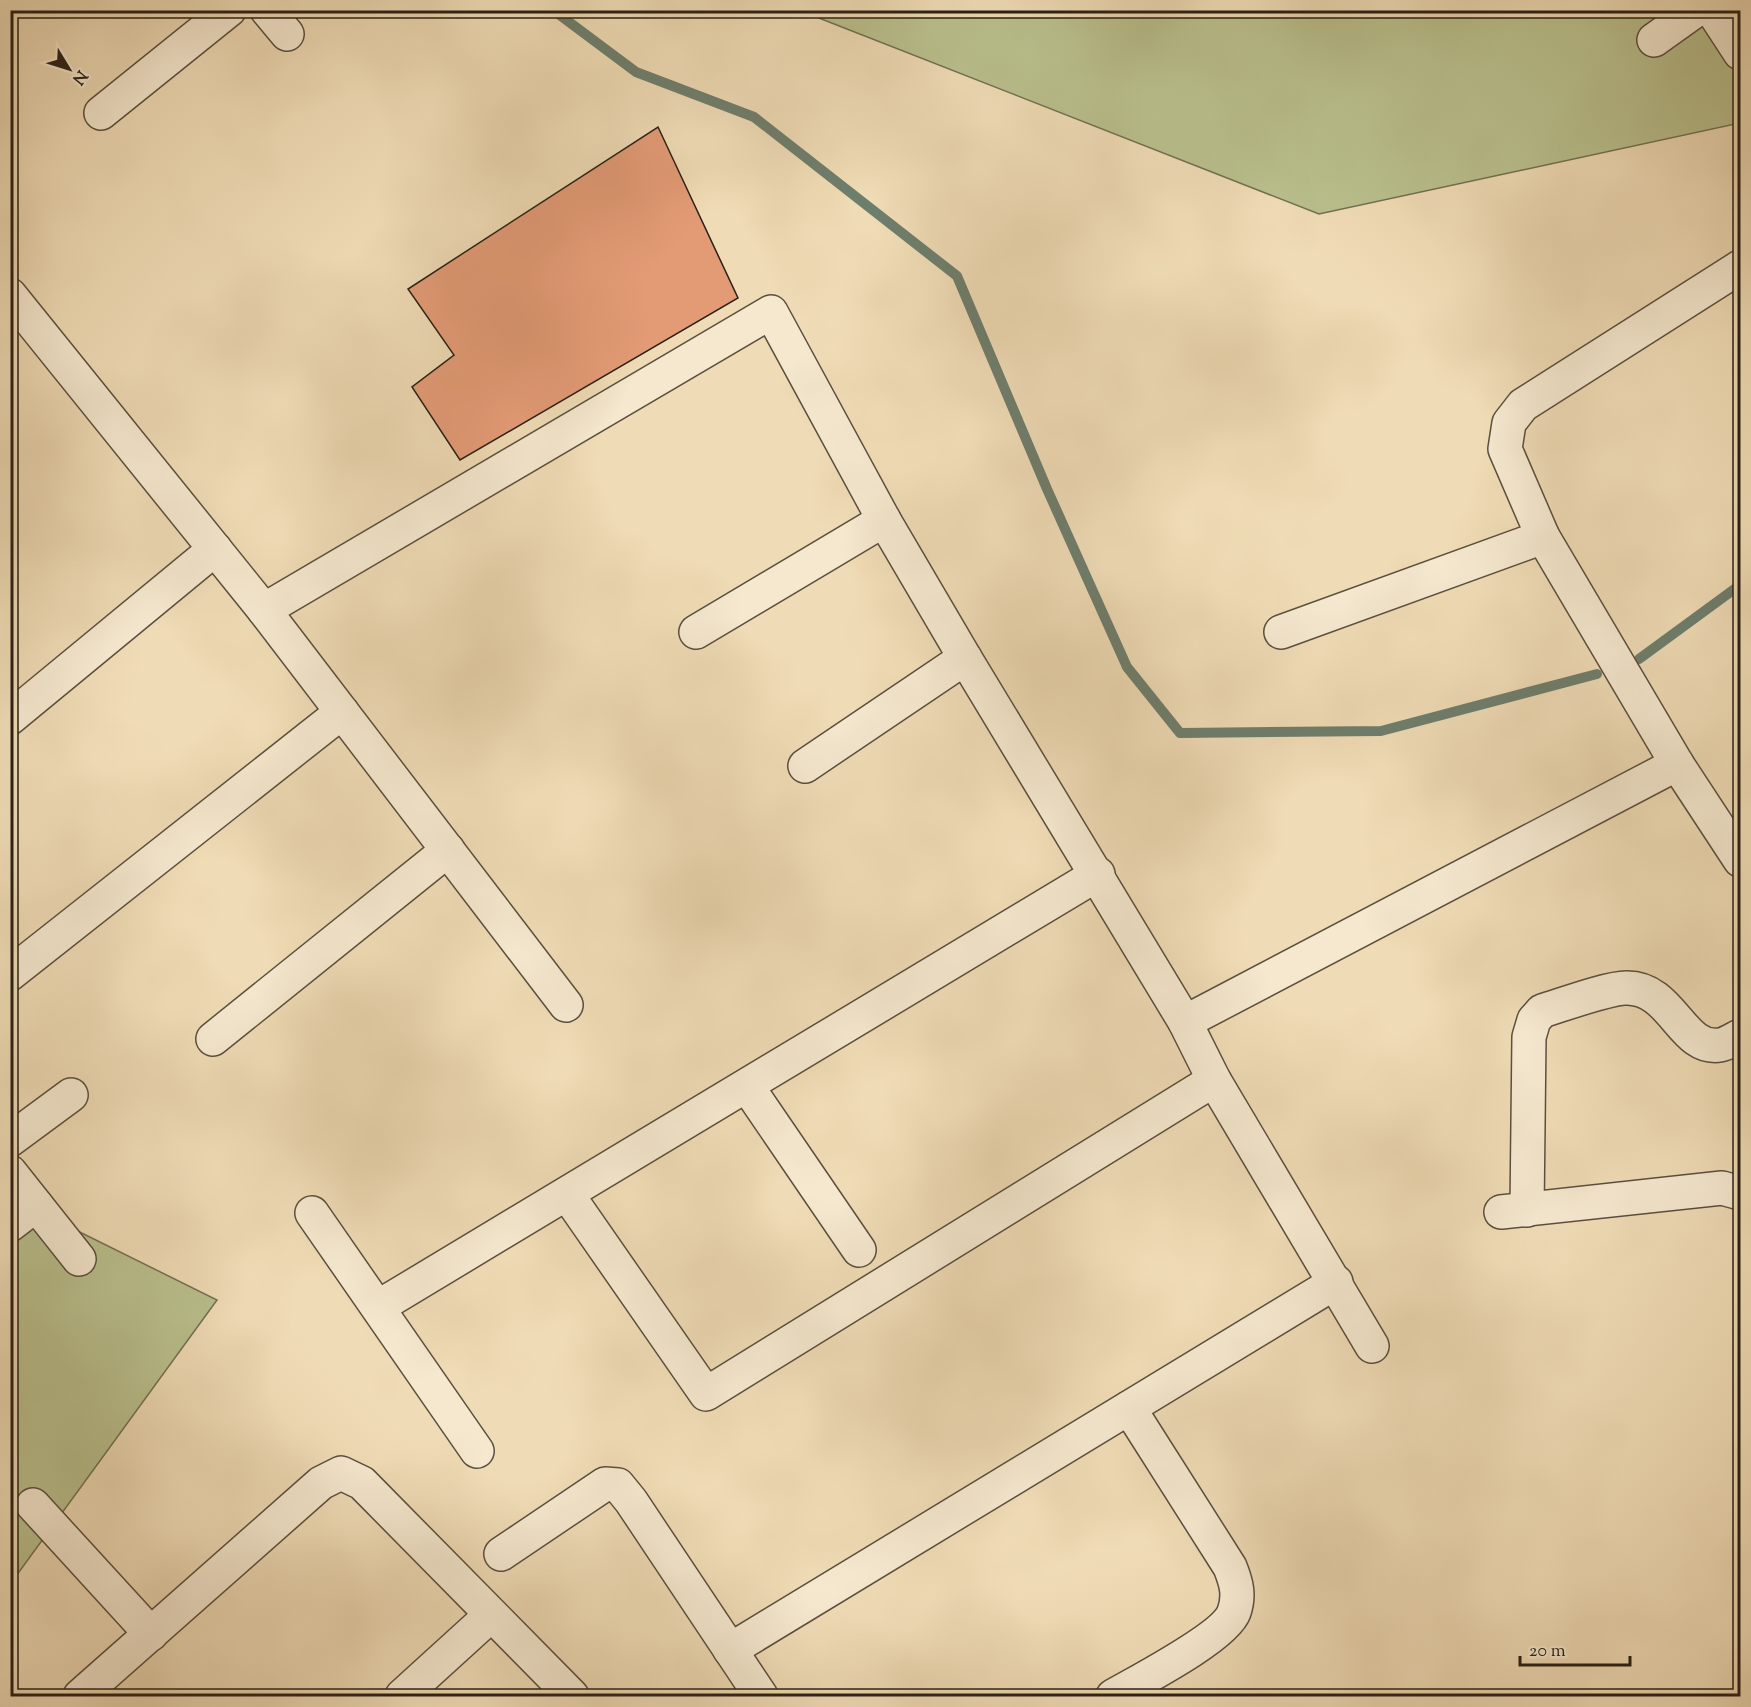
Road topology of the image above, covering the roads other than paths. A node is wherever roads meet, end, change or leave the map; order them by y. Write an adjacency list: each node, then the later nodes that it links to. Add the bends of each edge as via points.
1 (229, 10): 6 (street)
2 (1696, 10): 4 (street)
3 (1712, 10): 5 (street)
4 (1654, 40)
5 (1740, 53)
6 (101, 113)
7 (1740, 267): 10 (street, via 1523,405 1509,423 1505,449)
8 (10, 295): 11 (street)
9 (884, 520): 12 (street, via 771,312); 13 (street); 15 (street)
10 (1543, 537): 14 (street); 18 (street)
11 (215, 549): 12 (street); 17 (street)
12 (264, 610): 16 (street)
13 (696, 632)
14 (1281, 632)
15 (965, 658): 19 (street); 22 (street)
16 (342, 712): 20 (street); 23 (street)
17 (10, 718)
18 (1677, 764): 21 (street); 25 (street)
19 (805, 766)
20 (448, 850): 24 (street); 27 (street)
21 (1740, 860)
22 (1098, 874): 25 (street); 29 (street)
23 (10, 974)
24 (566, 1005)
25 (1185, 1022): 28 (street)
26 (1740, 1036): 33 (street, via 1720,1045 1706,1044 1685,1031 1661,999 1626,988 1542,1011 1534,1020 1529,1037 1514,1211 1722,1188)
27 (213, 1040)
28 (1214, 1080): 34 (street, via 706,1394); 40 (street)
29 (747, 1086): 34 (street); 38 (street)
30 (71, 1095): 31 (street)
31 (10, 1140)
32 (10, 1172): 35 (street)
33 (1740, 1193)
34 (567, 1194): 41 (street)
35 (36, 1205): 37 (street); 39 (street)
36 (312, 1213): 41 (street)
37 (10, 1225)
38 (859, 1250)
39 (79, 1259)
40 (1336, 1282): 42 (street); 43 (street)
41 (378, 1308): 44 (street)
42 (1372, 1346)
43 (1129, 1408): 49 (street); 54 (street, via 1230,1567 1238,1588 1234,1613 1216,1634)
44 (477, 1451)
45 (33, 1505): 48 (street)
46 (501, 1554): 49 (street, via 605,1484 618,1485)
47 (490, 1616): 48 (street, via 362,1483 341,1473 321,1484); 51 (street); 52 (street)
48 (151, 1634): 50 (street)
49 (730, 1650): 53 (street)
50 (80, 1696)
51 (402, 1696)
52 (572, 1696)
53 (761, 1696)
54 (1113, 1696)

